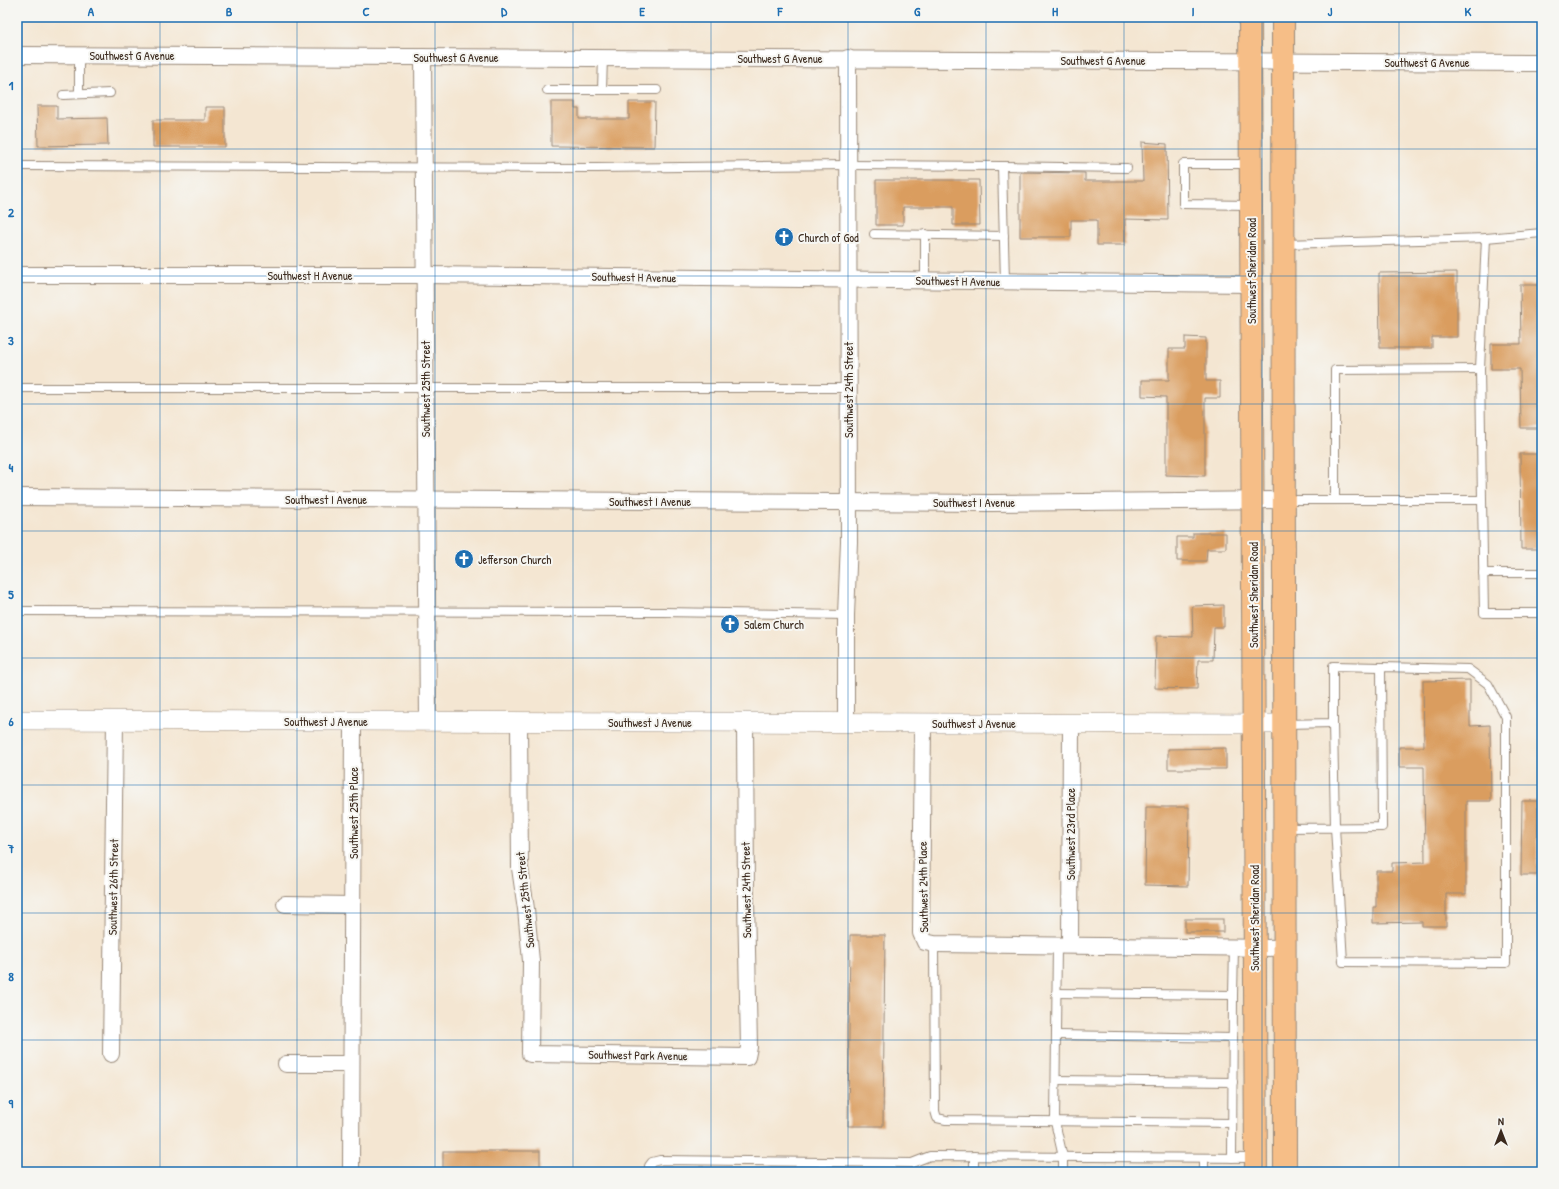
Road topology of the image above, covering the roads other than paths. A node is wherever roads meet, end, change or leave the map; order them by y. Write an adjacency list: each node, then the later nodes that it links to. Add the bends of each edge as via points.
1 (1250, 17): 8 (main road, Southwest Sheridan Road)
2 (1283, 17): 9 (main road)
3 (17, 55): 4 (street, Southwest G Avenue)
4 (79, 55): 5 (street, Southwest G Avenue); 14 (lane)
5 (423, 57): 6 (street, Southwest G Avenue); 21 (street, Southwest 25th Street)
6 (603, 57): 7 (street, Southwest G Avenue); 12 (lane)
7 (848, 58): 8 (street, Southwest G Avenue); 18 (street, Southwest 24th Street)
8 (1250, 61): 9 (street, Southwest G Avenue); 17 (main road, Southwest Sheridan Road)
9 (1283, 61): 10 (street, Southwest G Avenue); 29 (main road)
10 (1542, 63)
11 (547, 90): 12 (lane)
12 (602, 90): 13 (lane)
13 (657, 90)
14 (80, 94): 15 (lane); 16 (lane)
15 (110, 94)
16 (63, 95)
17 (1251, 164): 23 (main road, Southwest Sheridan Road); 23 (lane, via 1183,164 1183,204)
18 (848, 165): 20 (lane); 21 (lane); 32 (street, Southwest 24th Street)
19 (17, 166): 21 (lane)
20 (1002, 166): 22 (lane); 27 (lane)
21 (424, 168): 31 (street, Southwest 25th Street)
22 (1127, 168)
23 (1251, 205): 35 (main road, Southwest Sheridan Road)
24 (874, 234): 25 (lane)
25 (925, 234): 27 (lane); 33 (lane)
26 (1542, 234): 28 (lane)
27 (1004, 236): 34 (lane)
28 (1486, 238): 29 (lane); 36 (lane)
29 (1283, 244): 43 (main road)
30 (17, 275): 31 (street, Southwest H Avenue)
31 (424, 275): 32 (street, Southwest H Avenue); 38 (street, Southwest 25th Street)
32 (848, 280): 33 (street, Southwest H Avenue); 39 (street, Southwest 24th Street)
33 (925, 280): 34 (street, Southwest H Avenue)
34 (1005, 281): 35 (street, Southwest H Avenue)
35 (1252, 284): 42 (main road, Southwest Sheridan Road)
36 (1480, 369): 44 (lane, via 1335,370); 45 (lane)
37 (17, 388): 38 (lane)
38 (425, 388): 39 (lane); 41 (street, Southwest 25th Street)
39 (848, 388): 46 (street, Southwest 24th Street)
40 (17, 497): 41 (street, Southwest I Avenue)
41 (426, 500): 46 (street, Southwest I Avenue); 50 (street, Southwest 25th Street)
42 (1252, 500): 43 (street, Southwest I Avenue); 46 (street, Southwest I Avenue); 64 (main road, Southwest Sheridan Road)
43 (1284, 500): 44 (lane); 65 (main road)
44 (1335, 500): 45 (lane)
45 (1482, 500): 47 (lane)
46 (848, 502): 52 (street, Southwest 24th Street)
47 (1483, 573): 48 (lane); 51 (lane, via 1484,613)
48 (1542, 573)
49 (17, 611): 50 (lane)
50 (427, 612): 52 (lane); 57 (street, Southwest 25th Street)
51 (1542, 613)
52 (846, 615): 60 (street, Southwest 24th Street)
53 (1381, 666): 63 (lane, via 1333,666); 66 (lane, via 1382,827); 66 (lane, via 1468,669 1488,684 1506,717 1506,963 1343,962)
54 (17, 720): 55 (street, Southwest J Avenue)
55 (115, 720): 56 (street, Southwest J Avenue); 78 (street, Southwest 26th Street)
56 (353, 721): 57 (street, Southwest J Avenue); 69 (street, Southwest 25th Place)
57 (428, 721): 58 (street, Southwest J Avenue)
58 (519, 722): 59 (street, Southwest J Avenue); 79 (street, Southwest 25th Street, via 520,868 531,961)
59 (745, 722): 60 (street, Southwest J Avenue); 80 (street, Southwest 24th Street, via 749,1047)
60 (846, 722): 61 (street, Southwest J Avenue)
61 (923, 723): 62 (street, Southwest J Avenue); 70 (street, Southwest 24th Place, via 922,933 925,942)
62 (1071, 723): 64 (street, Southwest J Avenue); 71 (street, Southwest 23rd Place)
63 (1333, 723): 65 (lane); 66 (lane)
64 (1254, 724): 65 (street, Southwest J Avenue); 72 (main road, Southwest Sheridan Road)
65 (1284, 724): 67 (main road)
66 (1335, 827): 67 (lane)
67 (1285, 828): 73 (main road)
68 (285, 904): 69 (street)
69 (352, 905): 82 (street, Southwest 25th Place)
70 (934, 944): 71 (street, Southwest 24th Place); 85 (lane, via 937,1118)
71 (1063, 945): 72 (street, Southwest 24th Place); 74 (lane)
72 (1244, 947): 73 (street, Southwest 24th Place); 75 (lane); 92 (main road, Southwest Sheridan Road)
73 (1284, 948): 99 (main road)
74 (1056, 993): 75 (lane); 76 (lane)
75 (1233, 995): 77 (lane)
76 (1056, 1036): 77 (lane); 83 (lane)
77 (1233, 1038): 84 (lane)
78 (111, 1054)
79 (530, 1054): 80 (street, Southwest Park Avenue)
80 (747, 1057)
81 (286, 1064): 82 (street)
82 (351, 1064): 93 (street, Southwest 25th Place)
83 (1056, 1080): 84 (lane); 85 (lane)
84 (1233, 1082): 86 (lane)
85 (1055, 1122): 86 (lane); 88 (lane)
86 (1232, 1123): 90 (lane)
87 (974, 1156): 88 (lane); 91 (lane, via 930,1156 912,1163); 96 (lane)
88 (1063, 1157): 89 (lane); 97 (lane)
89 (1204, 1158): 90 (lane); 98 (lane)
90 (1232, 1158): 92 (lane)
91 (823, 1162): 94 (lane, via 660,1160 652,1162); 95 (lane)
92 (1256, 1165)
93 (351, 1172)
94 (649, 1172)
95 (823, 1172)
96 (974, 1172)
97 (1063, 1172)
98 (1204, 1172)
99 (1284, 1172)

